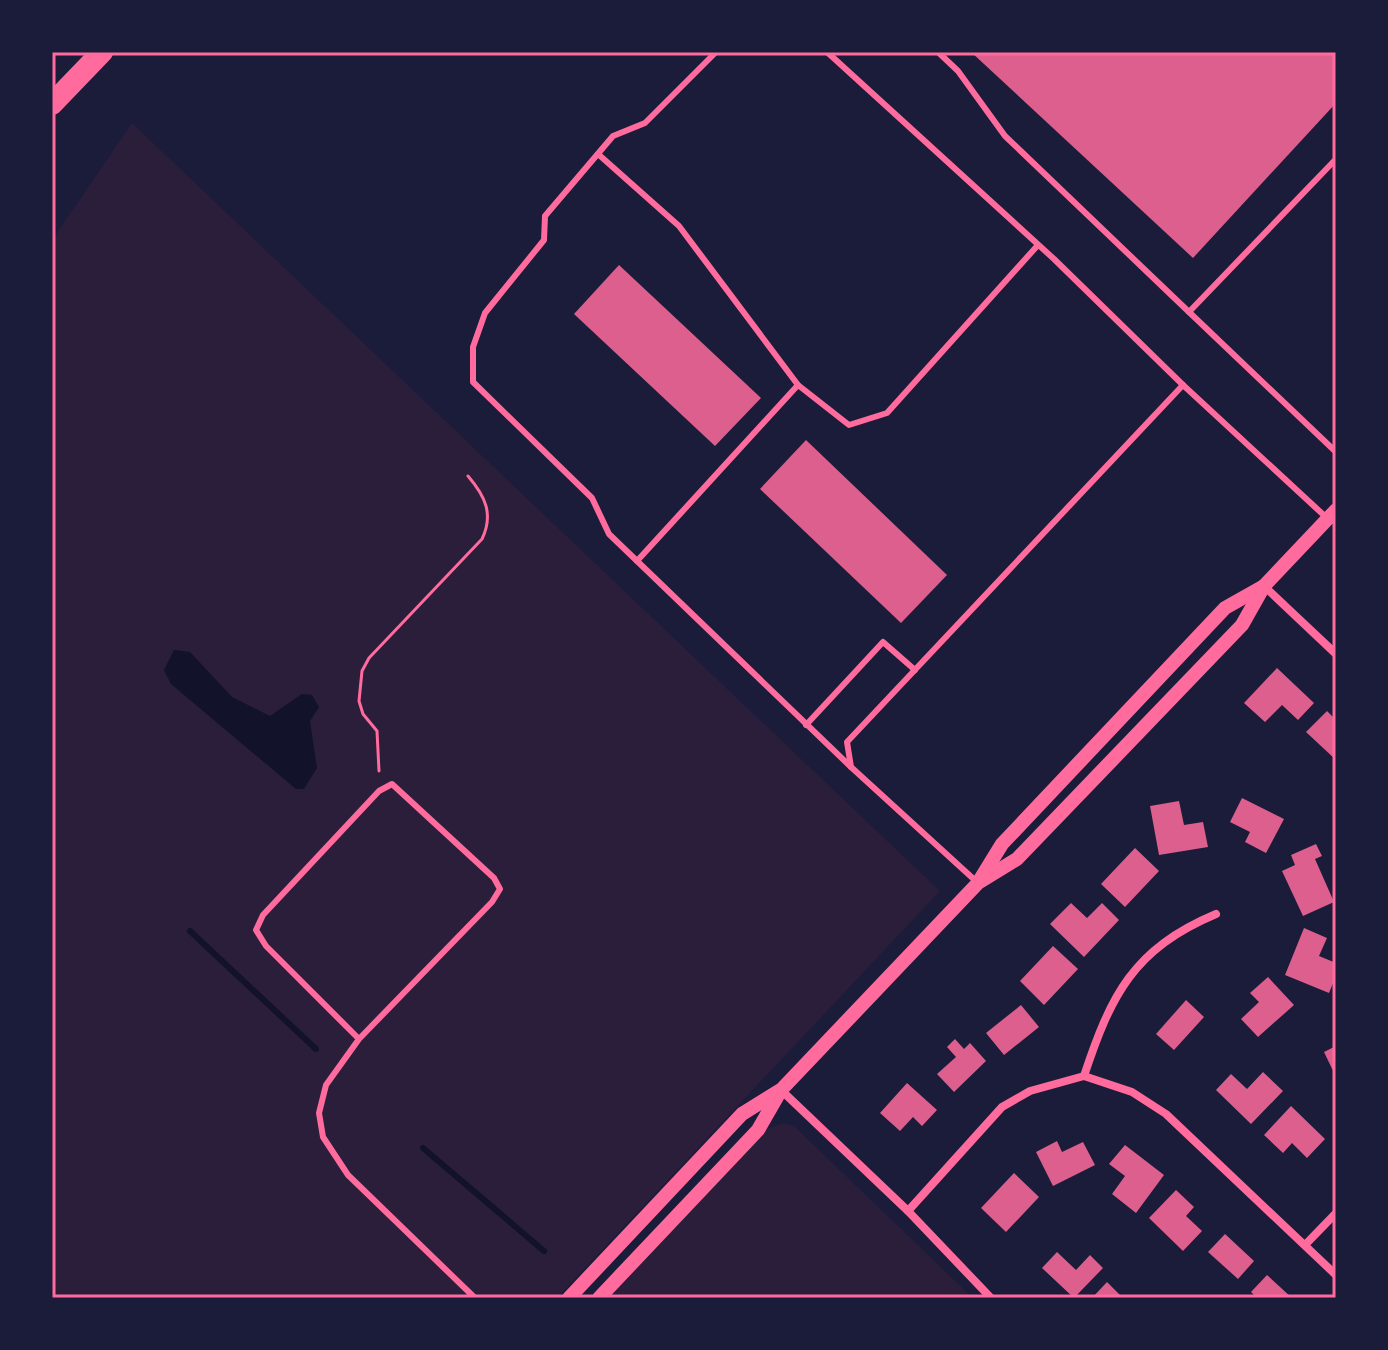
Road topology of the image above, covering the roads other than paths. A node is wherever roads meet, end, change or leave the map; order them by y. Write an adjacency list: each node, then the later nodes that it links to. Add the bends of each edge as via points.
1 (102, 52): 5 (highway)
2 (716, 52): 6 (lane, via 645,123 613,136)
3 (827, 52): 8 (lane)
4 (938, 52): 9 (lane, via 1005,136)
5 (52, 104)
6 (598, 154): 10 (lane, via 679,226); 14 (lane, via 545,216 544,240 485,313 473,347 473,382 592,498 609,534)
7 (1336, 159): 9 (lane)
8 (1038, 245): 10 (lane, via 887,413 849,425); 11 (lane)
9 (1189, 312): 12 (lane)
10 (798, 385): 14 (lane)
11 (1183, 385): 13 (lane); 17 (lane)
12 (1336, 452)
13 (1332, 514): 15 (street)
14 (637, 561): 18 (lane)
15 (1264, 586): 16 (street); 20 (street, via 1242,625 1017,859); 20 (street, via 1225,608 1002,844)
16 (1336, 654)
17 (915, 670): 18 (lane, via 883,642); 19 (lane, via 847,742)
18 (806, 725): 19 (lane)
19 (851, 767): 20 (lane)
20 (978, 883): 24 (street)
21 (1216, 914): 23 (street, via 1181,929 1133,971 1105,1014)
22 (359, 1039): 22 (lane, via 500,889 392,784 379,791 273,903 256,930); 29 (lane, via 326,1085 319,1113 323,1137 348,1175)
23 (1084, 1076): 25 (street, via 1030,1091 1002,1107); 27 (street, via 1132,1092 1166,1114)
24 (781, 1090): 25 (street); 30 (street, via 742,1114); 31 (street, via 758,1130)
25 (908, 1211): 32 (street)
26 (1336, 1213): 27 (street)
27 (1305, 1245): 28 (street)
28 (1336, 1275)
29 (475, 1298)
30 (569, 1298)
31 (599, 1298)
32 (991, 1298)

